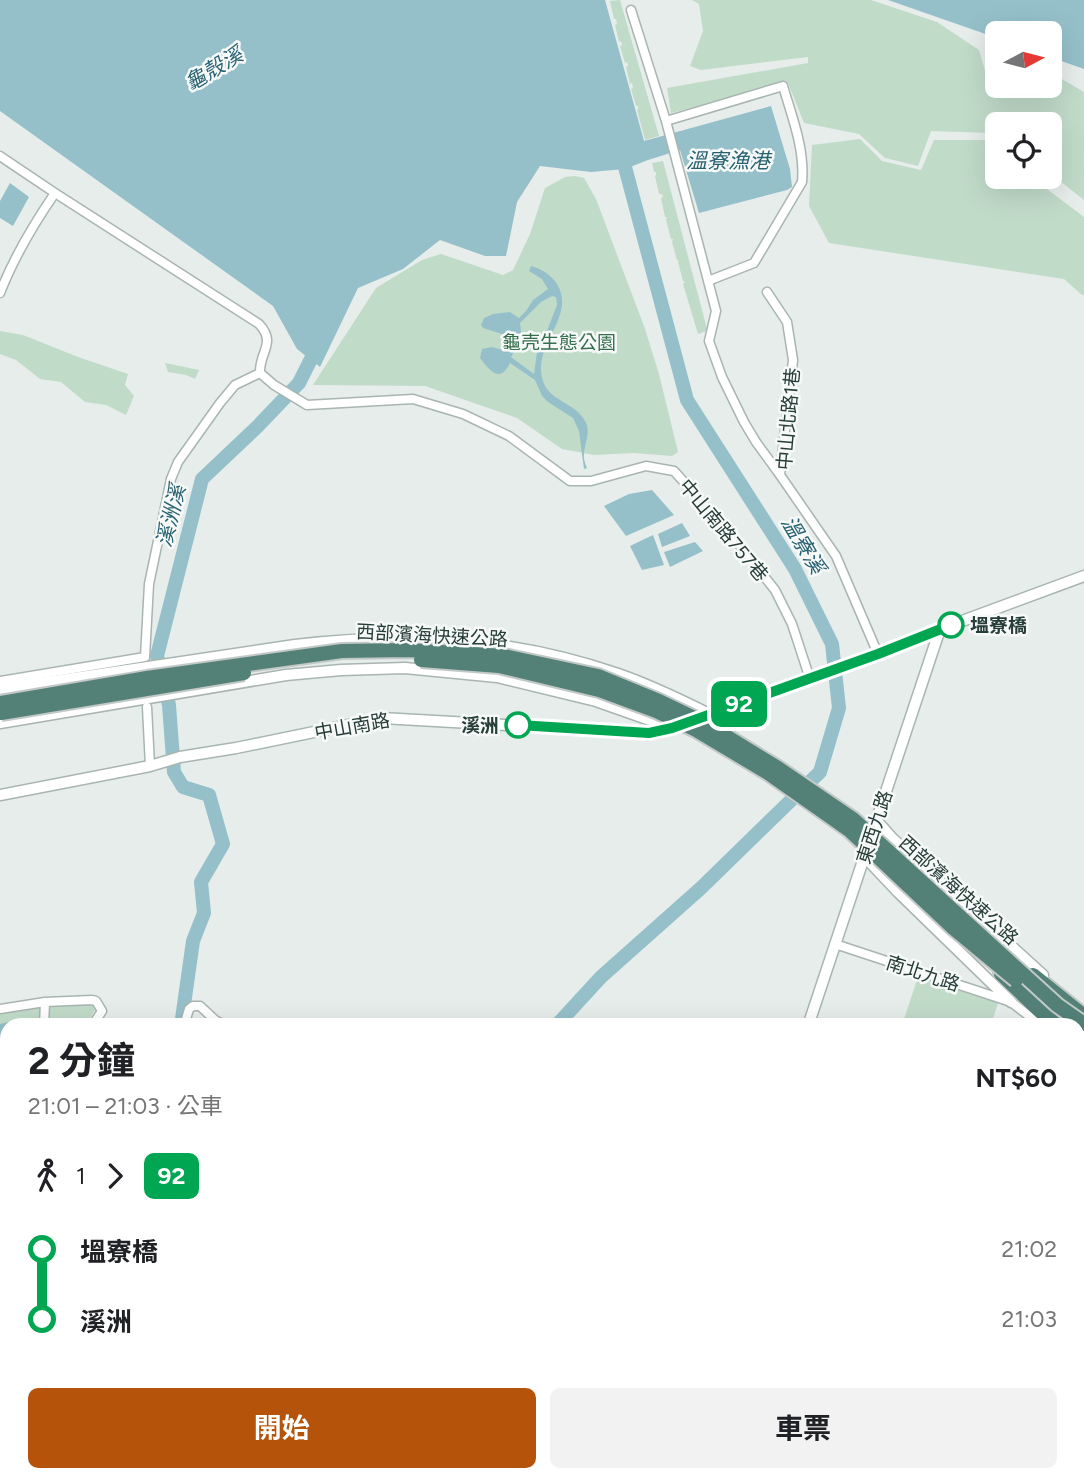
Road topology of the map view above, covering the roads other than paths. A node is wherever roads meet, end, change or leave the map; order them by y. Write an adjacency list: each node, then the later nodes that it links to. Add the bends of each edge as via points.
1 (631, 10): 2 (street)
2 (666, 121): 5 (street); 5 (street, via 783,86 801,151 802,181 754,263)
3 (0, 156): 4 (street)
4 (54, 193): 7 (street, via 9,268); 8 (street, via 259,324 268,340)
5 (708, 281): 9 (street, via 716,311 709,341 722,377 744,422)
6 (767, 292): 9 (street, 中山北路1巷, via 787,322 793,360)
7 (0, 293)
8 (260, 373): 13 (street, 中山南路757巷, via 307,405 413,399 463,415 509,436 570,481 591,481 646,466 674,471 775,590); 14 (street, via 235,385 178,462 149,584 145,657)
9 (780, 475): 12 (street, 中山北路1巷, via 836,556)
10 (1084, 576): 11 (street, 中山南路)
11 (940, 629): 12 (street, 中山南路); 22 (street, 東西九路)
12 (878, 654): 13 (street, 中山南路)
13 (810, 679): 18 (street, 中山南路)
14 (0, 681)
15 (0, 689): 18 (street, via 341,639 397,637 499,645 572,660 673,695)
16 (148, 702): 17 (street); 19 (street, via 286,675 405,668 497,677 596,701); 20 (street)
17 (0, 712): 24 (highway, 西部濱海快速公路, bridge, via 147,678 342,651 504,656 598,676 703,722 853,819)
18 (711, 715): 19 (street, 中山南路)
19 (672, 728): 20 (street, 中山南路, via 649,733 382,718)
20 (150, 766): 21 (street)
21 (0, 795)
22 (876, 820): 23 (street, 東西九路); 29 (street, via 1021,957)
23 (865, 857): 25 (street, 東西九路); 27 (street)
24 (959, 925): 30 (highway); 37 (highway); 38 (highway, 西部濱海快速公路, bridge); 39 (highway, 西部濱海快速公路, bridge)
25 (835, 944): 27 (street, 南北九路); 35 (street, 東西九路)
26 (45, 1002): 28 (street); 31 (street); 32 (street, via 96,1001 102,1011)
27 (1011, 1002): 36 (street, 南北九路)
28 (0, 1009)
29 (1084, 1009)
30 (1084, 1016)
31 (44, 1018)
32 (97, 1018)
33 (186, 1018): 34 (street, via 189,1009 200,1006)
34 (213, 1018)
35 (811, 1018)
36 (1032, 1018)
37 (1048, 1018)
38 (1062, 1018)
39 (1075, 1018)

